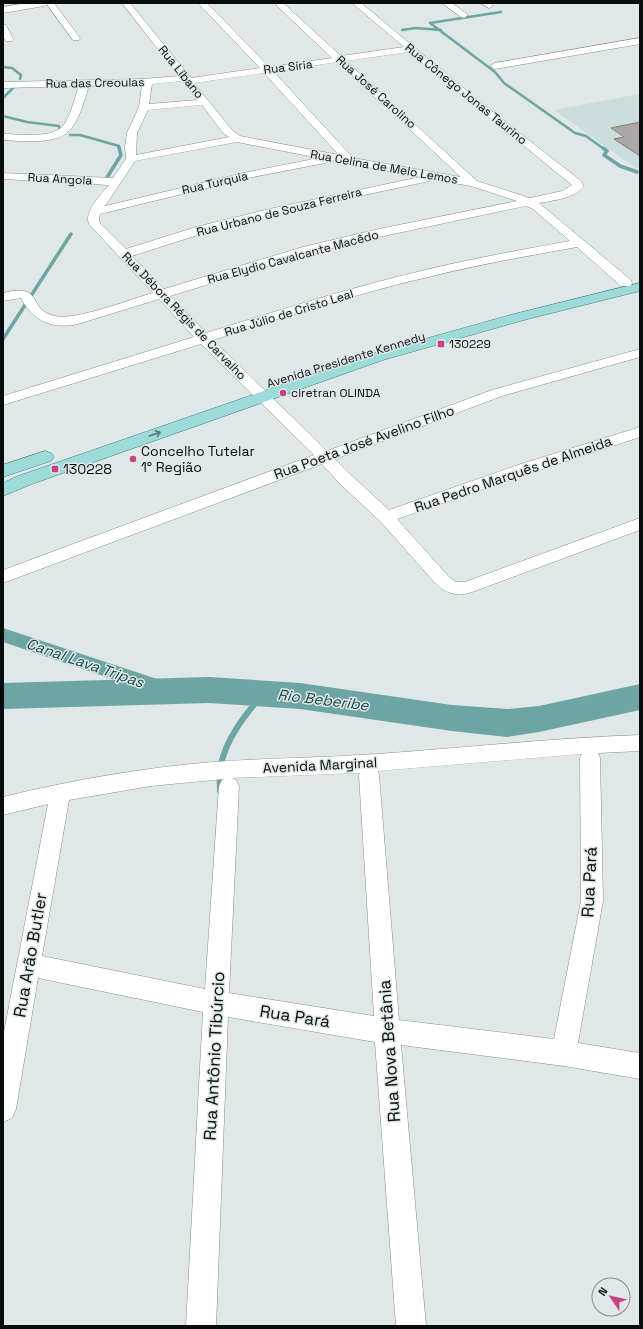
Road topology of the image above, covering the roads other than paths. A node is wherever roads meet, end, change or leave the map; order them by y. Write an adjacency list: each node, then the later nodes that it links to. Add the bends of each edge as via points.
1 (44, 3): 8 (street)
2 (50, 3): 11 (street)
3 (126, 3): 18 (street, Rua Líbano)
4 (202, 3): 17 (street)
5 (278, 3): 15 (street, Rua José Carolino)
6 (356, 3): 14 (street, Rua Cônego Jonas Taurino)
7 (446, 3): 9 (street)
8 (3, 10)
9 (464, 15)
10 (3, 28): 12 (street)
11 (76, 38)
12 (9, 39)
13 (640, 42): 16 (street)
14 (411, 49): 15 (street, Rua Síria); 33 (street, Rua Cônego Jonas Taurino)
15 (341, 60): 17 (street, Rua Síria); 32 (street, Rua José Carolino)
16 (495, 66)
17 (267, 70): 18 (street, Rua Síria); 28 (street)
18 (187, 80): 19 (street, Rua das Creoulas); 22 (street, Rua Líbano)
19 (147, 82): 20 (street, Rua das Creoulas); 23 (street)
20 (85, 84): 21 (street, Rua das Creoulas); 24 (street, via 69,125 60,134 42,137)
21 (4, 86)
22 (205, 102): 23 (street); 25 (street, Rua Líbano, via 227,131)
23 (144, 107): 26 (street, via 132,133)
24 (3, 137)
25 (237, 139): 26 (street); 27 (street, Rua Celina de Melo Lemos)
26 (131, 158): 31 (street, via 130,164)
27 (336, 158): 28 (street, Rua Celina de Melo Lemos); 35 (street, Rua Turquia, via 248,175)
28 (349, 160): 30 (street, Rua Celina de Melo Lemos)
29 (3, 176): 31 (street, Rua Angola)
30 (436, 176): 32 (street, Rua Celina de Melo Lemos); 37 (street, Rua Urbano de Souza Ferreira, via 265,213)
31 (117, 182): 35 (street)
32 (473, 183): 34 (street, Rua Celina de Melo Lemos)
33 (577, 183): 34 (street, Rua Elydio Cavalcante Macêdo, via 578,186 574,190 566,194)
34 (529, 201): 36 (street); 39 (street, Rua Elydio Cavalcante Macêdo, via 307,250)
35 (94, 212): 37 (street, Rua Débora Régis de Carvalho, via 95,224)
36 (580, 243): 38 (street); 41 (street, Rua Júlio de Cristo Leal, via 422,274 294,310)
37 (124, 254): 39 (street, Rua Débora Régis de Carvalho)
38 (636, 287): 43 (main road, Avenida Presidente Kennedy, via 436,340)
39 (160, 294): 40 (street, Rua Elydio Cavalcante Macêdo, via 73,321 62,321 42,315 32,307 26,294); 41 (street, Rua Débora Régis de Carvalho)
40 (3, 297)
41 (204, 340): 43 (street, Rua Débora Régis de Carvalho); 44 (street, Rua Júlio de Cristo Leal)
42 (640, 353): 46 (street, Rua Poeta José Avelino Filho, via 497,393)
43 (258, 392): 46 (street, Rua Débora Régis de Carvalho); 47 (main road, Avenida Presidente Kennedy, one-way to 43); 47 (main road, Avenida Presidente Kennedy, via 148,423 112,439)
44 (3, 401)
45 (640, 432): 49 (street, Rua Pedro Marquês de Almeida)
46 (324, 456): 49 (street, Rua Débora Régis de Carvalho); 51 (street, Rua Poeta José Avelino Filho)
47 (11, 475): 48 (main road, Avenida Presidente Kennedy)
48 (3, 490)
49 (386, 517): 50 (street, Rua Débora Régis de Carvalho, via 452,588 477,585)
50 (640, 524)
51 (3, 577)
52 (640, 743): 57 (street, Avenida Marginal, via 168,776 80,788)
53 (590, 758): 61 (street, Rua Pará, via 592,901)
54 (368, 775): 60 (street, Rua Nova Betânia)
55 (229, 786): 59 (street, Rua Antônio Tibúrcio)
56 (59, 801): 58 (street, Rua Arão Butler)
57 (3, 806)
58 (28, 965): 59 (street, Rua Pará); 63 (street, Rua Arão Butler)
59 (208, 1001): 60 (street, Rua Pará); 64 (street, Rua Antônio Tibúrcio)
60 (387, 1031): 61 (street, Rua Pará); 65 (street, Rua Nova Betânia)
61 (564, 1053): 62 (street, Rua Pará)
62 (640, 1066)
63 (3, 1109)
64 (201, 1326)
65 (411, 1326)

